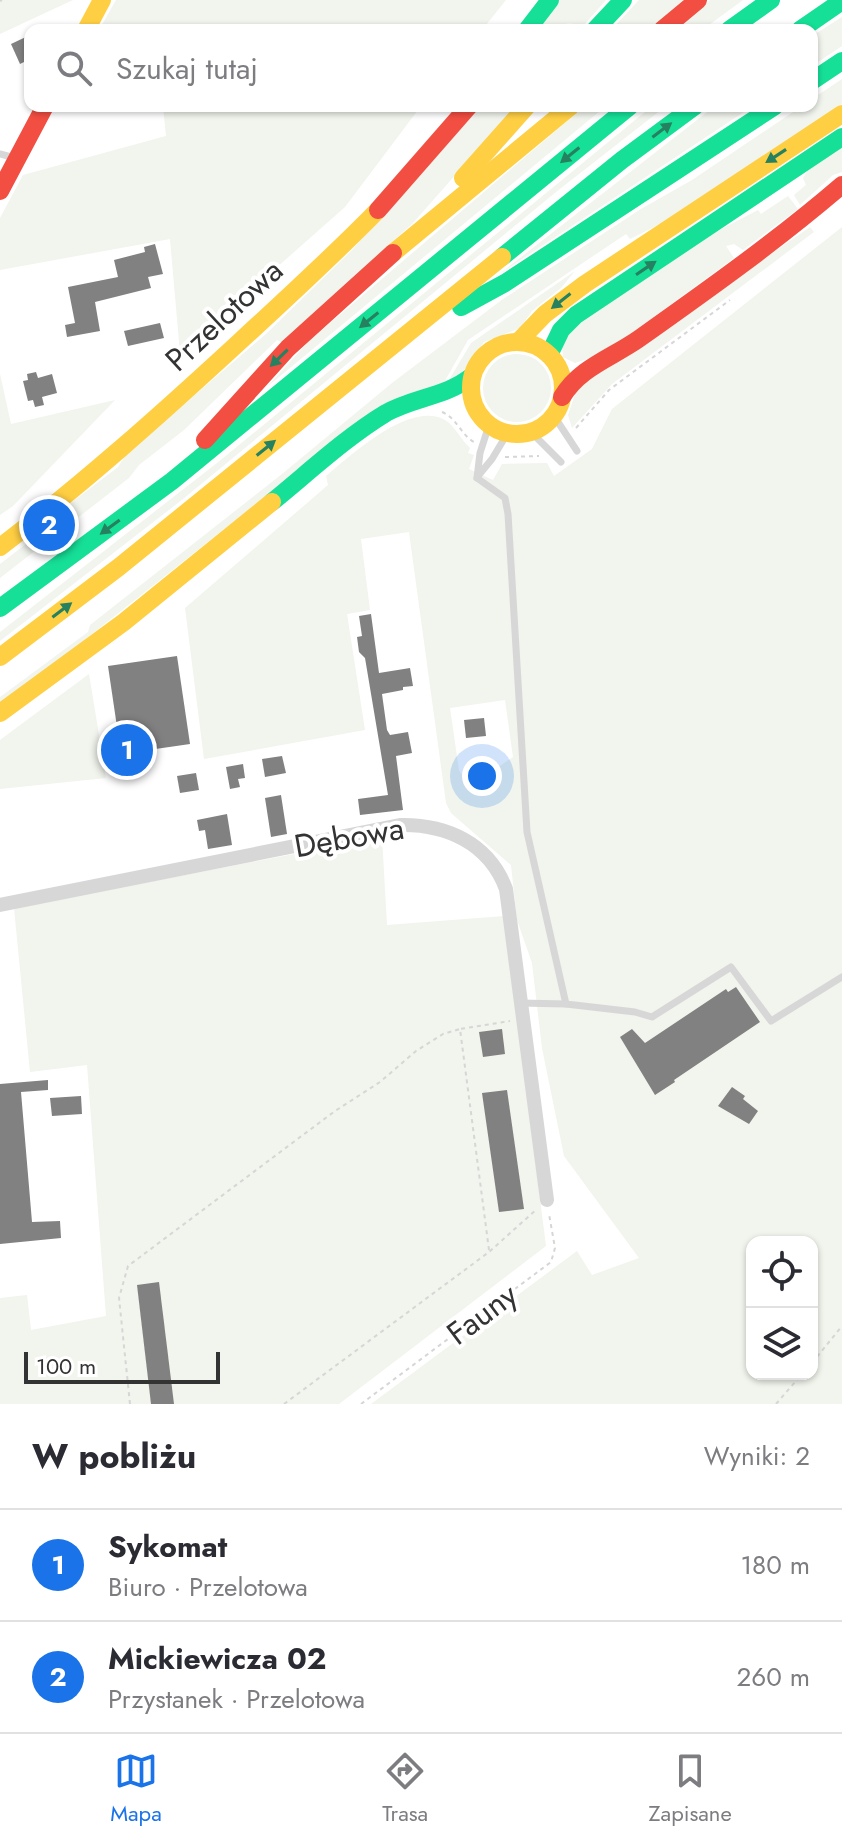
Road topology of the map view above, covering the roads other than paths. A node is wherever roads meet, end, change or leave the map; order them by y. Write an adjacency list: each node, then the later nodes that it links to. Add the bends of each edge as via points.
1 (102, 0): 7 (main road)
2 (550, 0): 8 (main road)
3 (623, 0): 9 (main road)
4 (698, 0): 10 (main road)
5 (771, 0): 11 (main road)
6 (842, 1): 12 (main road)
7 (89, 24)
8 (532, 24)
9 (601, 24)
10 (669, 24)
11 (737, 24)
12 (809, 24)
13 (842, 61): 14 (main road)
14 (818, 77)
15 (41, 112): 24 (main road)
16 (464, 112): 43 (main road, Przelotowa, via 355,236 179,397)
17 (522, 112): 27 (main road)
18 (564, 112): 27 (main road)
19 (623, 112): 42 (main road, one-way to 42)
20 (687, 112): 28 (main road, one-way to 20)
21 (766, 112): 28 (main road, via 505,283)
22 (842, 114): 29 (main road, one-way to 29, via 574,291)
23 (842, 137): 30 (main road, one-way to 23, via 561,330 576,315)
24 (8, 156): 26 (main road)
25 (842, 185): 32 (main road, via 625,348 575,376)
26 (0, 191)
27 (397, 251): 42 (main road, one-way to 42, via 244,391)
28 (405, 337): 45 (main road, one-way to 28)
29 (518, 342): 30 (main road); 31 (main road, via 491,350)
30 (549, 355): 32 (main road, via 561,374)
31 (472, 376): 33 (main road, via 457,388); 34 (main road)
32 (562, 397): 35 (main road)
33 (403, 406): 34 (main road, via 449,404); 46 (main road, via 360,430 124,622)
34 (476, 410): 36 (main road)
35 (554, 416): 37 (main road); 39 (lane)
36 (489, 425): 38 (main road); 41 (lane)
37 (531, 432): 38 (main road); 40 (lane)
38 (507, 434): 41 (lane)
39 (577, 451)
40 (561, 462)
41 (477, 478): 50 (lane, via 505,498 508,514 525,821)
42 (172, 481): 44 (main road, one-way to 44)
43 (0, 547)
44 (0, 608)
45 (0, 657)
46 (0, 713)
47 (0, 905): 49 (street, Dębowa, via 400,825 427,826 474,844 501,876)
48 (842, 977): 50 (lane, via 771,1021 731,967 652,1017)
49 (520, 1003): 50 (lane); 51 (street, Dębowa)
50 (566, 1004)
51 (547, 1200)

